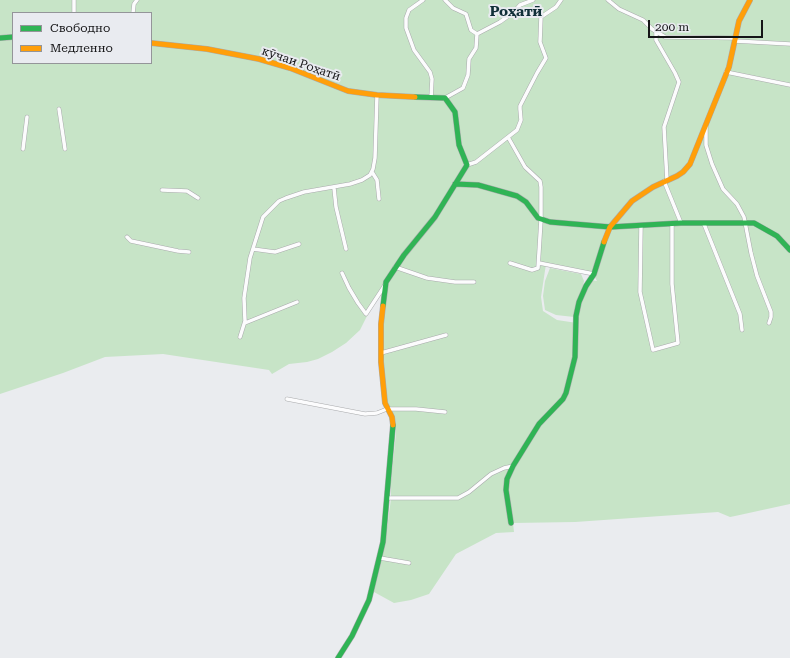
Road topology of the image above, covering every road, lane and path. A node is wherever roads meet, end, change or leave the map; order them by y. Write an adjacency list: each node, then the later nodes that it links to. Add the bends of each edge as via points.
1 (74, 0): 9 (street)
2 (137, 0): 10 (street)
3 (423, 0): 21 (street, via 409,10 406,28 414,50 430,72)
4 (444, 0): 12 (street, via 466,14 471,30)
5 (533, 0): 12 (street, via 520,5 500,22)
6 (560, 0): 26 (street, via 541,17 540,42 546,59 520,106 519,126)
7 (608, 0): 11 (street)
8 (750, 0): 15 (street, via 739,21)
9 (74, 12)
10 (133, 12)
11 (656, 31): 15 (street, via 667,37); 31 (street, via 656,40 679,82 664,127)
12 (477, 34): 22 (street, via 476,48 469,59 468,75 463,88)
13 (12, 37): 14 (street)
14 (0, 38)
15 (735, 40): 17 (street); 18 (street)
16 (152, 43): 20 (street, кӯчаи Роҳатӣ, via 207,49 259,59 290,68 348,91)
17 (790, 44)
18 (726, 72): 19 (street); 25 (street)
19 (790, 85)
20 (377, 95): 21 (street, кӯчаи Роҳатӣ); 30 (street, via 375,158)
21 (431, 98): 22 (street, кӯчаи Роҳатӣ)
22 (445, 98): 29 (street, via 455,112 459,145)
23 (59, 109): 28 (street)
24 (26, 117): 27 (street)
25 (706, 122): 31 (street, via 690,164 683,172); 40 (street, via 706,145 712,164 723,189 742,212)
26 (508, 137): 29 (street, via 476,162); 37 (street, via 525,167 541,184)
27 (23, 149)
28 (65, 149)
29 (467, 165): 32 (street)
30 (372, 172): 33 (street, via 362,180); 36 (street, via 377,180)
31 (666, 181): 39 (street); 43 (street, via 639,195)
32 (455, 184): 37 (street, via 478,185 517,196 526,202); 52 (street, via 435,217)
33 (334, 188): 46 (street); 47 (street, via 304,192 279,202 263,217)
34 (162, 190): 35 (street, via 187,191)
35 (198, 198)
36 (379, 199)
37 (541, 220): 43 (street); 51 (street)
38 (672, 223): 39 (street); 42 (street); 42 (street, via 672,284 678,343 653,350 640,292)
39 (681, 223): 41 (street)
40 (745, 223): 41 (street); 48 (street, via 754,223 772,233); 58 (street, via 757,276 771,312)
41 (704, 224): 60 (street, via 740,314)
42 (641, 226): 43 (street)
43 (610, 227): 54 (street)
44 (127, 237): 49 (street, via 131,241)
45 (299, 244): 47 (street, via 274,252)
46 (346, 249)
47 (252, 250): 59 (street, via 244,298)
48 (790, 250)
49 (189, 252)
50 (510, 263): 51 (street, via 532,270 537,269)
51 (539, 263): 54 (street)
52 (395, 267): 55 (street); 56 (street, via 428,278)
53 (342, 273): 55 (street, via 366,314)
54 (594, 274): 67 (street, via 582,295 577,311 575,357 565,396 539,424)
55 (386, 282): 63 (street, via 380,324)
56 (474, 282)
57 (297, 302): 59 (street)
58 (769, 323)
59 (245, 324): 62 (street)
60 (742, 330)
61 (446, 335): 63 (street)
62 (240, 337)
63 (381, 353): 65 (street)
64 (287, 399): 65 (street, via 366,414)
65 (387, 409): 66 (street); 68 (street, via 394,428)
66 (445, 412)
67 (513, 466): 68 (street, via 491,474 470,492 458,498); 69 (street, via 506,487)
68 (388, 498): 70 (street)
69 (511, 523)
70 (380, 558): 71 (street); 72 (street, via 369,600)
71 (409, 562)
72 (338, 658)

